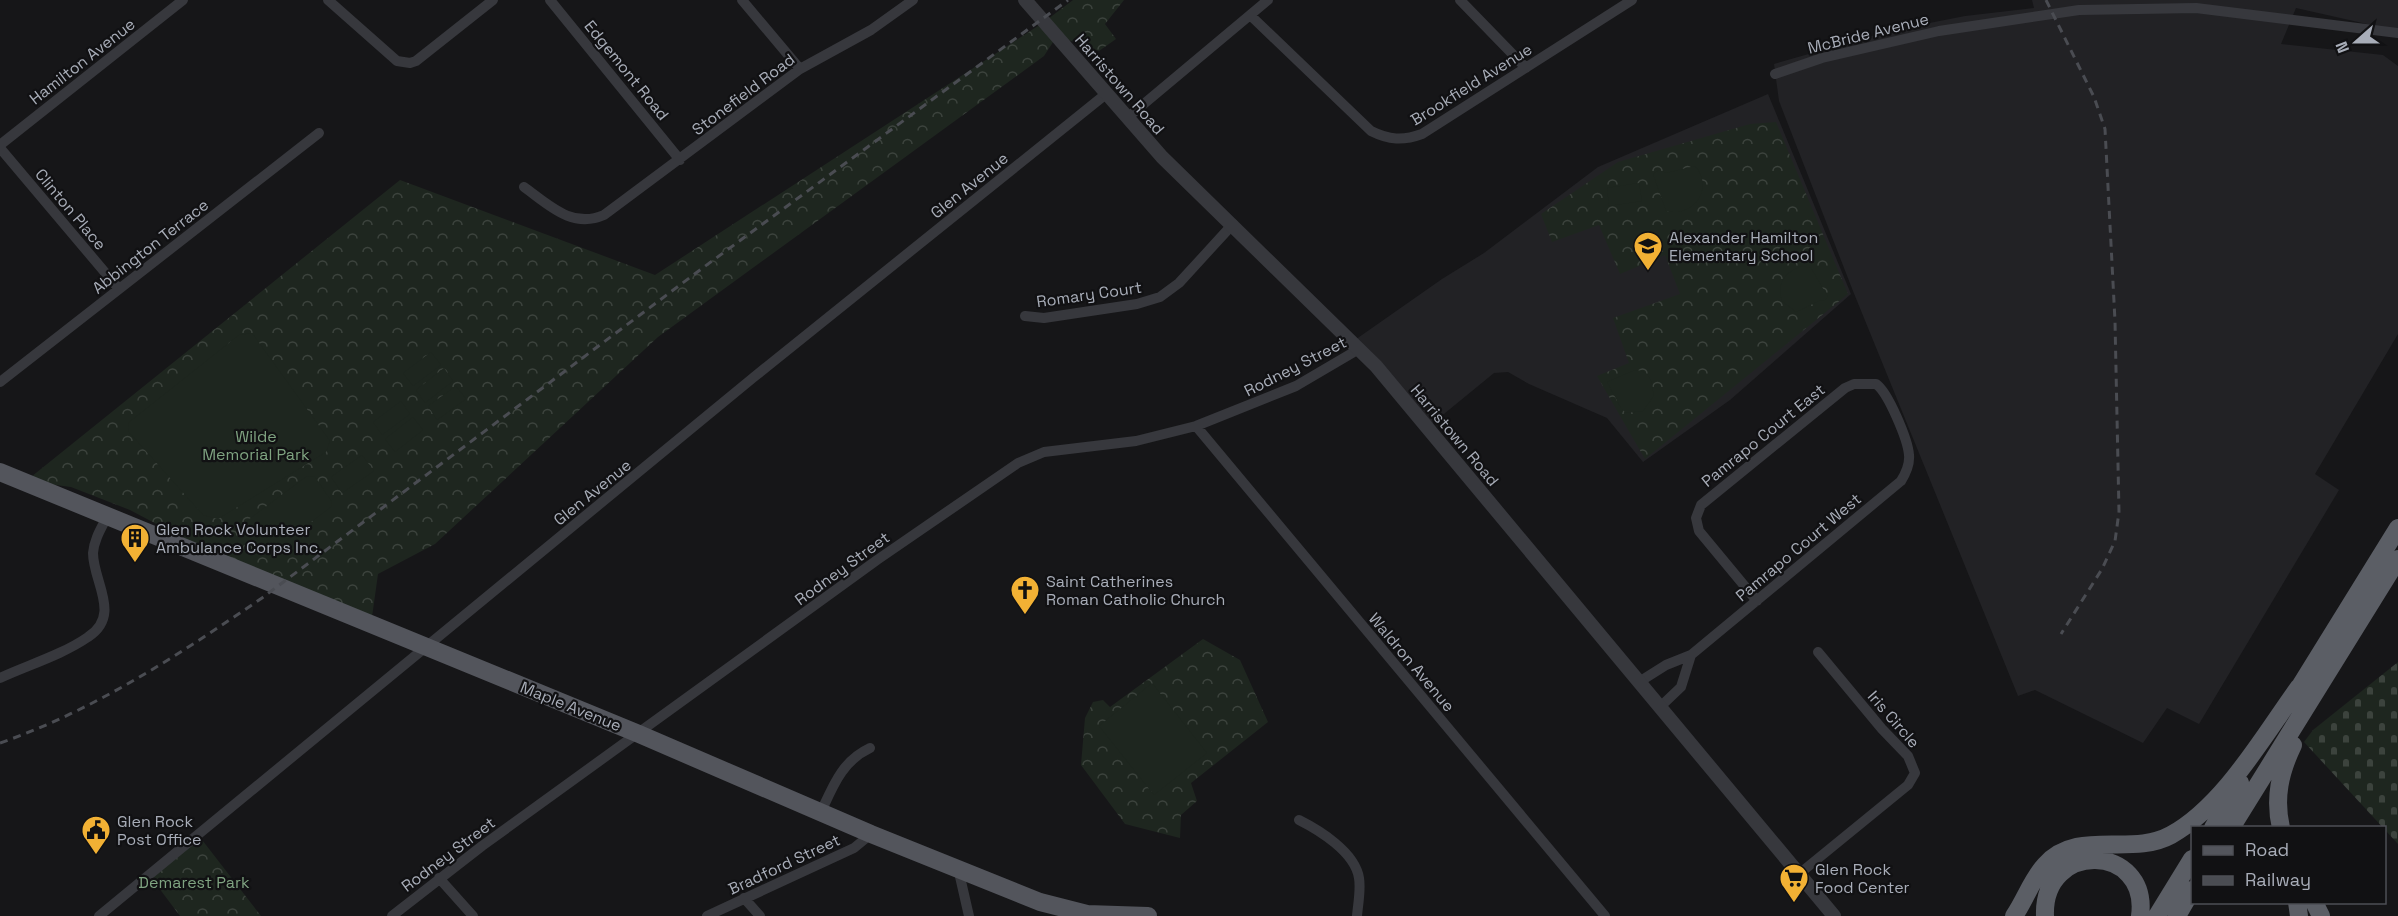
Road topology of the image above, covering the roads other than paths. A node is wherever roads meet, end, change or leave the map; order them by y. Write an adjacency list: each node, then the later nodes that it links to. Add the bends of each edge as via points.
1 (183, 0): 20 (street, Hamilton Avenue)
2 (328, 0): 3 (street, via 394,59 410,63)
3 (493, 0)
4 (550, 0): 21 (street, Edgemont Road)
5 (742, 0): 15 (street)
6 (913, 0): 15 (street, Stonefield Road, via 864,34)
7 (1025, 0): 17 (street, Harristown Road)
8 (1268, 0): 12 (street)
9 (1460, 0): 14 (street)
10 (1632, 0): 14 (street, Brookfield Avenue)
11 (2076, 5): 13 (street, McBride Avenue, via 2196,8); 16 (street, McBride Avenue, via 1939,31 1822,58)
12 (1250, 15): 14 (street, Brookfield Avenue, via 1371,131 1391,139 1422,135); 18 (street)
13 (2398, 33)
14 (1526, 68)
15 (800, 69): 21 (street, Stonefield Road)
16 (1775, 74)
17 (1106, 94): 18 (street, Harristown Road); 36 (street, Glen Avenue)
18 (1127, 118): 23 (street, Harristown Road)
19 (319, 133): 24 (street, Abbington Terrace)
20 (0, 146): 24 (street, Clinton Place)
21 (680, 160): 22 (street, Stonefield Road, via 595,219 584,221 566,217)
22 (524, 187)
23 (1233, 224): 25 (street, Romary Court, via 1179,283 1160,297 1044,318); 26 (street, Harristown Road)
24 (119, 289): 27 (street, Abbington Terrace)
25 (1025, 316)
26 (1359, 350): 29 (street, Rodney Street, via 1296,386); 40 (street, Harristown Road, via 1411,407)
27 (0, 382)
28 (1886, 394): 34 (street, Pamrapo Court West, via 1909,452 1906,474); 34 (street, Pamrapo Court East, via 1870,382 1845,388 1701,505 1696,518 1699,531)
29 (1196, 426): 43 (street, Rodney Street, via 1136,441 1044,452 1018,463); 67 (street, Waldron Avenue)
30 (0, 472): 31 (main road, Maple Avenue)
31 (108, 515): 36 (main road, Maple Avenue); 39 (street, via 93,552 105,598 100,625 87,639)
32 (2398, 528): 41 (highway)
33 (2398, 559): 35 (highway)
34 (1757, 601): 38 (street, Pamrapo Court West)
35 (2358, 624): 48 (highway); 49 (highway, via 2284,765 2277,796)
36 (427, 647): 43 (main road, Maple Avenue); 58 (street, Glen Avenue)
37 (1818, 651): 53 (street, Iris Circle, via 1908,756 1915,772 1908,785)
38 (1691, 655): 40 (street, Pamrapo Court West); 42 (street, via 1681,687)
39 (0, 678)
40 (1639, 682): 42 (street, Harristown Road)
41 (2299, 687): 47 (highway); 69 (highway, via 2233,777 2192,820 2169,836 2146,844 2082,845 2056,855 2045,865)
42 (1660, 707): 53 (street, Harristown Road)
43 (639, 734): 45 (main road, Maple Avenue); 54 (street, Rodney Street)
44 (870, 748): 45 (street, via 845,766)
45 (821, 812): 50 (main road, Maple Avenue)
46 (1299, 820): 66 (street, via 1317,829 1356,870)
47 (2213, 826)
48 (2232, 826)
49 (2281, 826)
50 (871, 834): 52 (main road, Maple Avenue); 56 (street, Bradford Street, via 854,848)
51 (2191, 863): 72 (highway)
52 (958, 868): 63 (street); 64 (main road, Maple Avenue, via 1065,909)
53 (1800, 874): 68 (street, Harristown Road)
54 (439, 878): 59 (street, Rodney Street); 60 (street)
55 (2191, 893): 73 (highway)
56 (744, 898): 61 (street, Bradford Street); 62 (street)
57 (2192, 904): 74 (highway)
58 (99, 916)
59 (392, 916)
60 (473, 916)
61 (707, 916)
62 (760, 916)
63 (969, 916)
64 (1124, 916): 65 (main road, Maple Avenue)
65 (1148, 916)
66 (1357, 916)
67 (1605, 916)
68 (1834, 916)
69 (2014, 916)
70 (2045, 916): 71 (highway, via 2046,894 2057,875 2075,863 2096,859 2130,874 2141,896)
71 (2140, 916)
72 (2157, 916)
73 (2176, 916)
74 (2182, 916)

